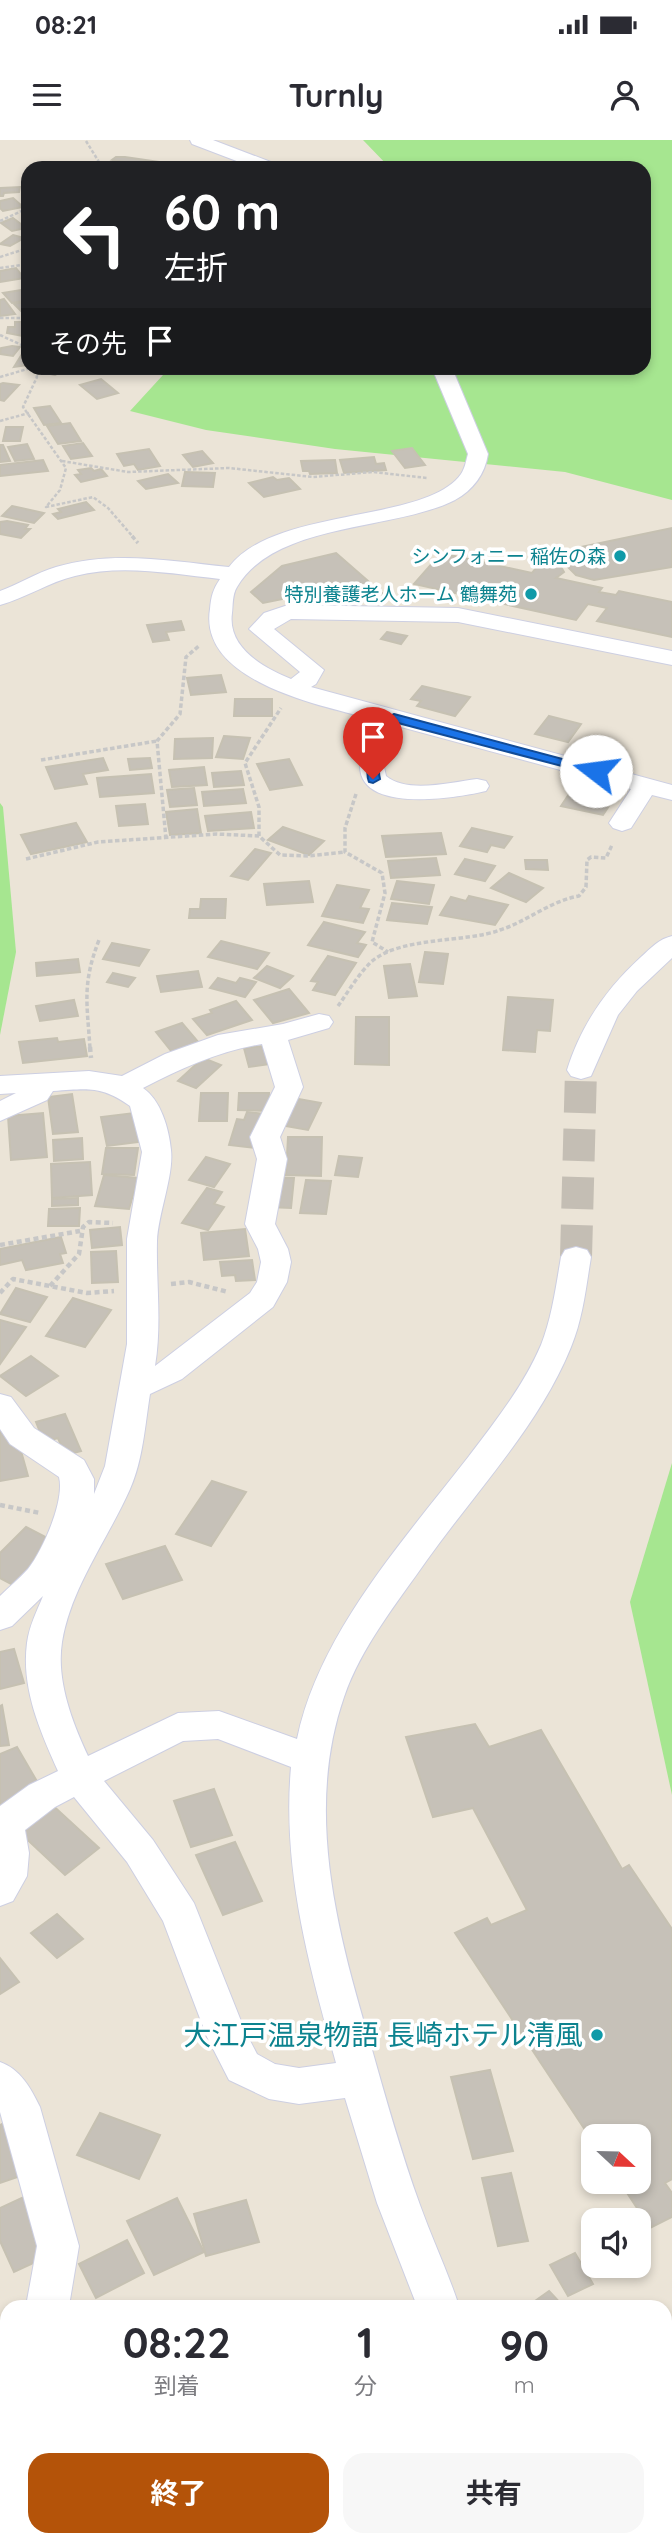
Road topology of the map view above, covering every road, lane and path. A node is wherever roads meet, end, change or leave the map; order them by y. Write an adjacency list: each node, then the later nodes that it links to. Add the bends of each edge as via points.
1 (198, 140): 4 (street)
2 (86, 141): 3 (path)
3 (98, 161)
4 (252, 161)
5 (21, 211): 6 (path)
6 (0, 221)
7 (21, 250): 8 (path)
8 (0, 257)
9 (21, 265): 10 (path)
10 (0, 268)
11 (0, 318): 12 (path)
12 (21, 318)
13 (0, 335): 14 (path)
14 (21, 345)
15 (21, 371): 18 (path)
16 (36, 375): 19 (path, via 23,405)
17 (445, 375): 22 (street, via 478,454 477,467)
18 (0, 377)
19 (29, 412): 20 (path); 21 (path)
20 (0, 421)
21 (62, 461): 22 (path, via 128,472 229,468 313,477 393,473); 23 (path, via 66,468 60,490 46,507 93,497)
22 (462, 486): 24 (street, via 444,497 401,510 290,538 255,556)
23 (148, 548)
24 (234, 574): 25 (street, via 100,564 55,574); 26 (street, via 218,604)
25 (0, 598)
26 (222, 634): 28 (street, via 229,649 245,663); 30 (path, via 210,637 186,657 180,715)
27 (672, 658): 28 (street, via 458,615 288,612 260,629 312,670)
28 (296, 690): 29 (street); 36 (path, via 245,763 259,807)
29 (394, 718): 32 (street); 33 (street, via 372,764 378,785 398,792)
30 (158, 741): 31 (path); 37 (path)
31 (41, 760)
32 (646, 785): 34 (street); 35 (street)
33 (477, 786)
34 (672, 793)
35 (622, 823): 41 (path, via 606,858 587,860 586,887 579,896 499,930)
36 (258, 836): 37 (path); 41 (path, via 280,855 345,852 382,873 385,893 372,942)
37 (166, 839): 38 (path, via 98,842)
38 (26, 859)
39 (99, 940): 45 (path, via 86,985)
40 (672, 944): 44 (street, via 607,1008 593,1032)
41 (388, 953): 42 (path, via 371,962 332,1015)
42 (319, 1022): 43 (street)
43 (273, 1035): 48 (street, via 228,1041 175,1060); 55 (street, via 289,1087 265,1137 272,1159 260,1224 274,1249 272,1282 262,1300 199,1352 147,1384)
44 (581, 1070)
45 (89, 1080): 46 (street); 48 (street)
46 (45, 1082): 47 (street); 49 (street, via 37,1094)
47 (0, 1085)
48 (123, 1087): 50 (street, via 146,1109 157,1153)
49 (0, 1112)
50 (145, 1221): 51 (path, via 89,1223); 55 (street, via 143,1344)
51 (80, 1231): 52 (path); 54 (path, via 79,1254)
52 (0, 1245)
53 (576, 1257): 60 (street, via 565,1320 551,1356 526,1399 341,1662 319,1716)
54 (50, 1286)
55 (135, 1385): 61 (street, via 114,1488 72,1568 44,1645 53,1720)
56 (0, 1405): 58 (street, via 22,1436 72,1469 78,1492)
57 (0, 1505): 58 (path)
58 (69, 1519): 59 (street, via 42,1576)
59 (0, 1618)
60 (310, 1759): 61 (street, via 219,1725 178,1727); 63 (street, via 304,1816 307,1860 327,1963)
61 (79, 1777): 62 (street, via 23,1808 7,1824 8,1876); 63 (street, via 139,1851 180,1915 243,2067 269,2081 299,2086)
62 (0, 1890)
63 (360, 2078): 66 (street, via 393,2188)
64 (0, 2080): 65 (street, via 20,2107 58,2246)
65 (49, 2300)
66 (436, 2300)

